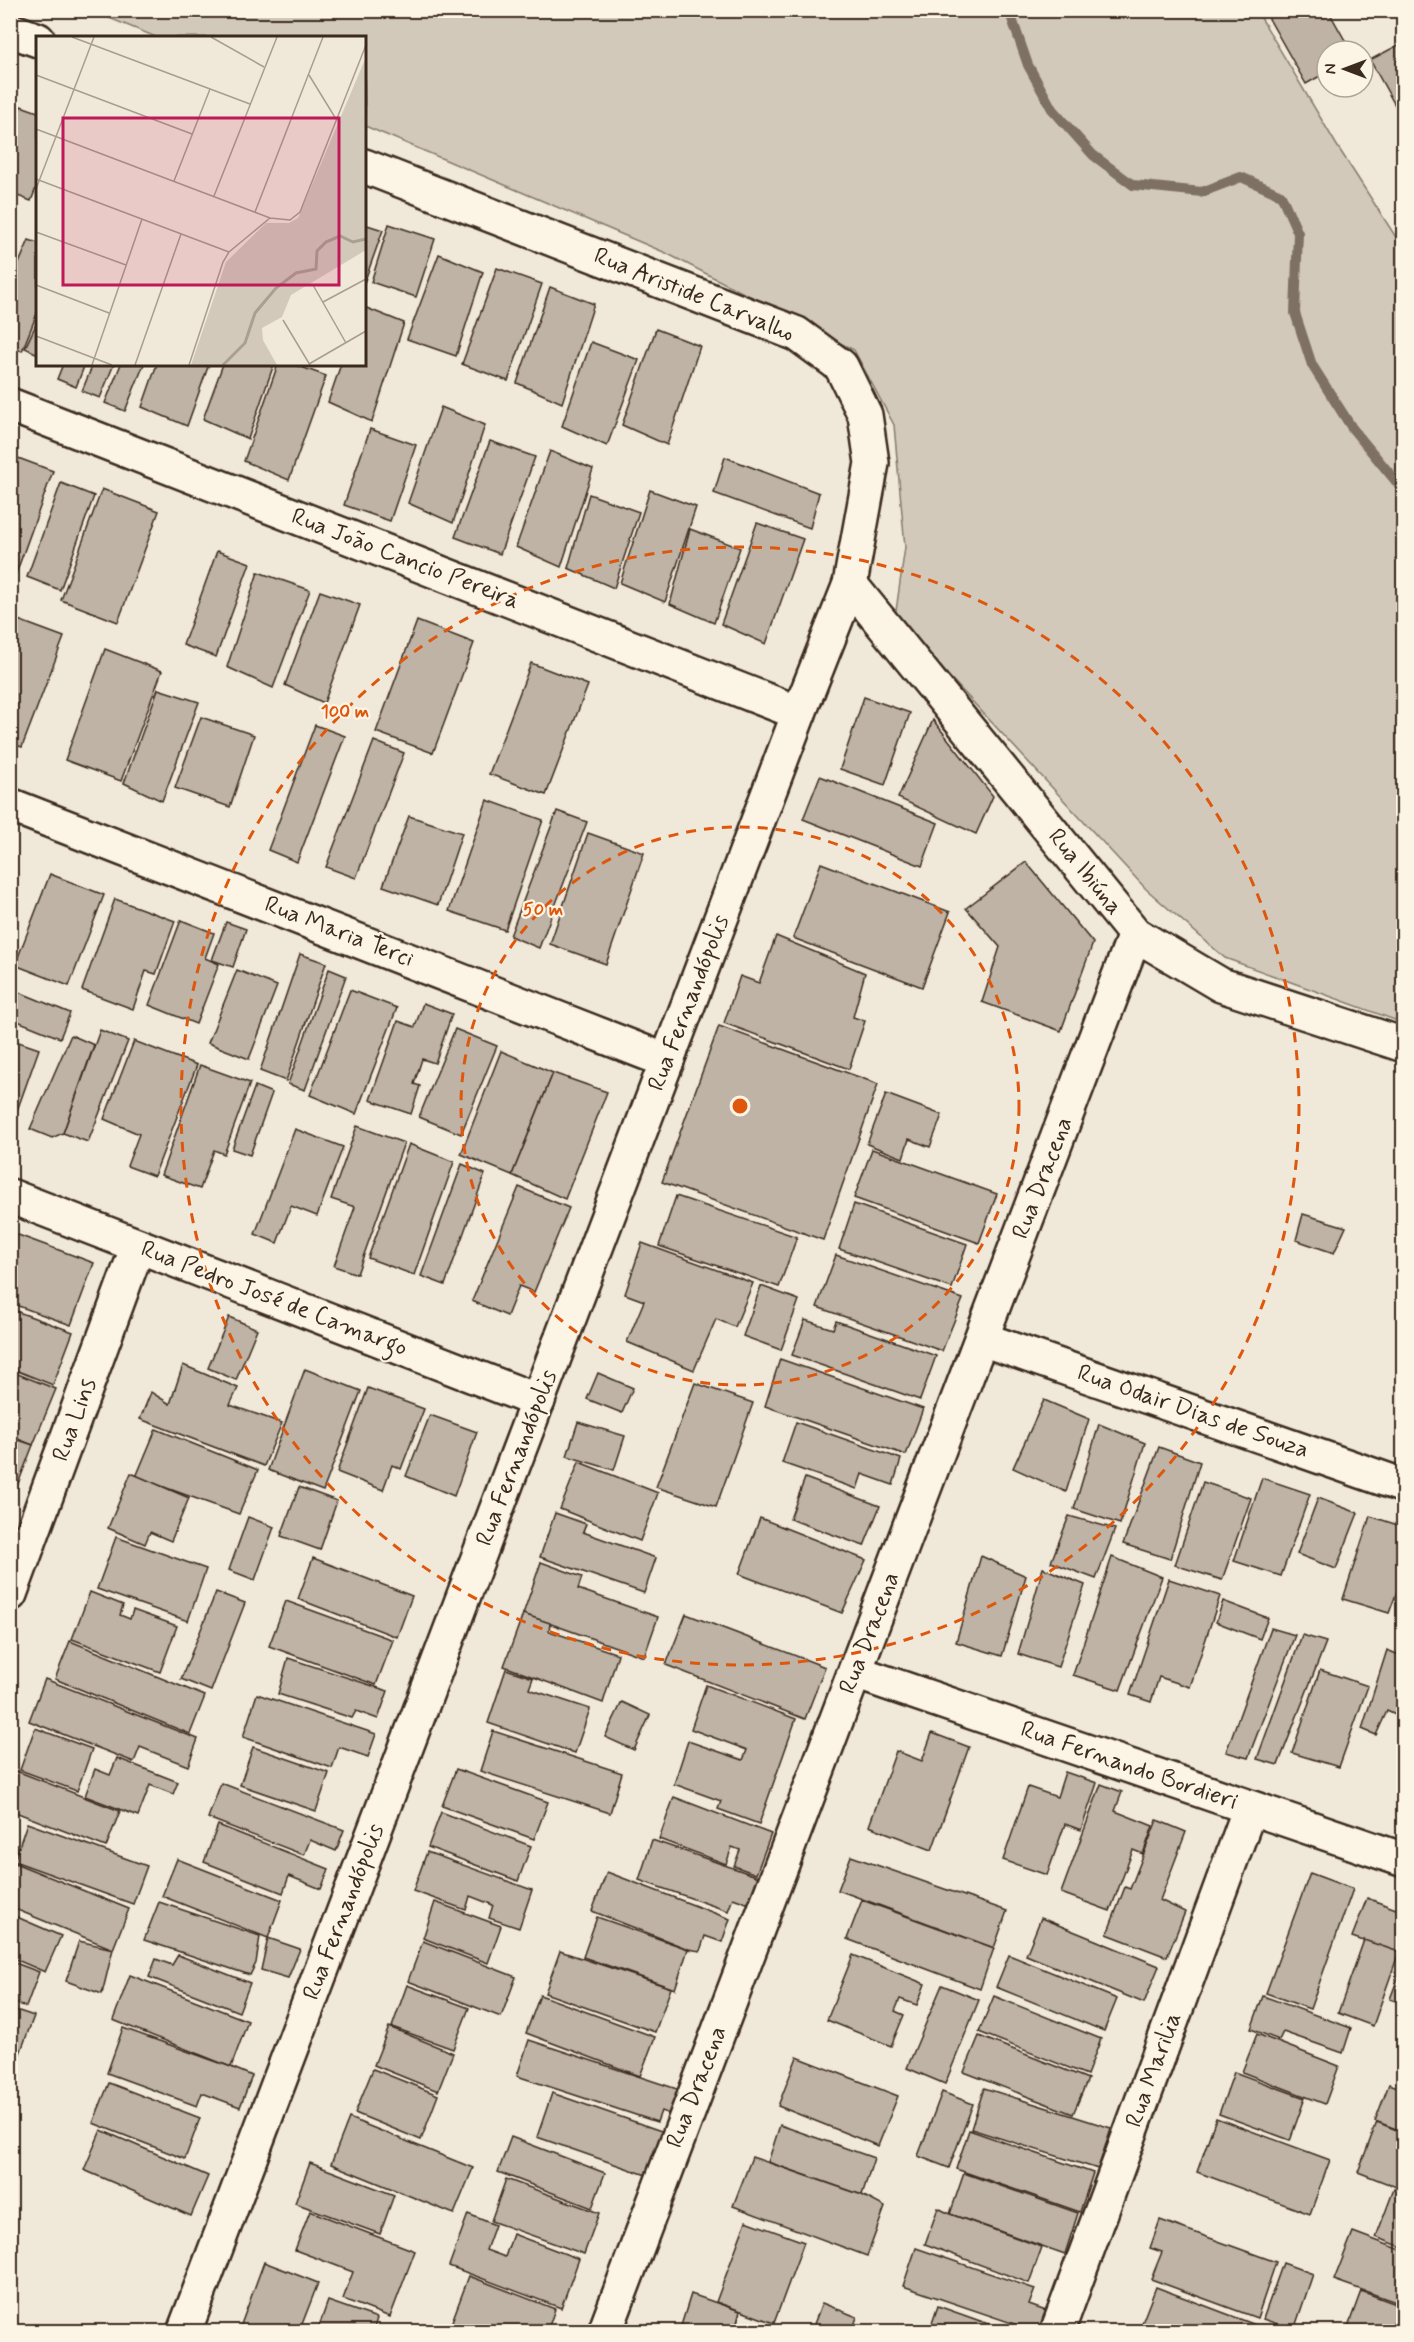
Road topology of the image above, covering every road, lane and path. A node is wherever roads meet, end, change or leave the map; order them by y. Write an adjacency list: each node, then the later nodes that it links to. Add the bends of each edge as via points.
1 (10, 30): 2 (street)
2 (36, 39)
3 (366, 167): 5 (street, Rua Aristide Carvalho, via 797,334 841,366 865,415 872,463)
4 (10, 405): 6 (street, Rua João Cancio Pereira)
5 (850, 584): 6 (street, Rua Fernandópolis); 8 (street, Rua Ibiúna)
6 (799, 713): 10 (street, Rua Fernandópolis)
7 (10, 804): 10 (street, Rua Maria Terci)
8 (1135, 934): 9 (street, Rua Ibiúna, via 1221,985); 13 (street, Rua Dracena)
9 (1404, 1045)
10 (667, 1060): 14 (street, Rua Fernandópolis)
11 (10, 1196): 12 (street, Rua Pedro José de Camargo)
12 (138, 1246): 14 (street, Rua Pedro José de Camargo); 16 (street, Rua Lins)
13 (982, 1339): 15 (street, Rua Odair Dias de Souza); 17 (street, Rua Dracena)
14 (538, 1401): 20 (street, Rua Fernandópolis)
15 (1404, 1486)
16 (10, 1593)
17 (855, 1672): 18 (street, Rua Fernando Bordieri); 21 (street, Rua Dracena)
18 (1250, 1808): 19 (street, Rua Fernando Bordieri); 22 (street, Rua Marilia)
19 (1404, 1860)
20 (184, 2331)
21 (605, 2331)
22 (1057, 2331)

